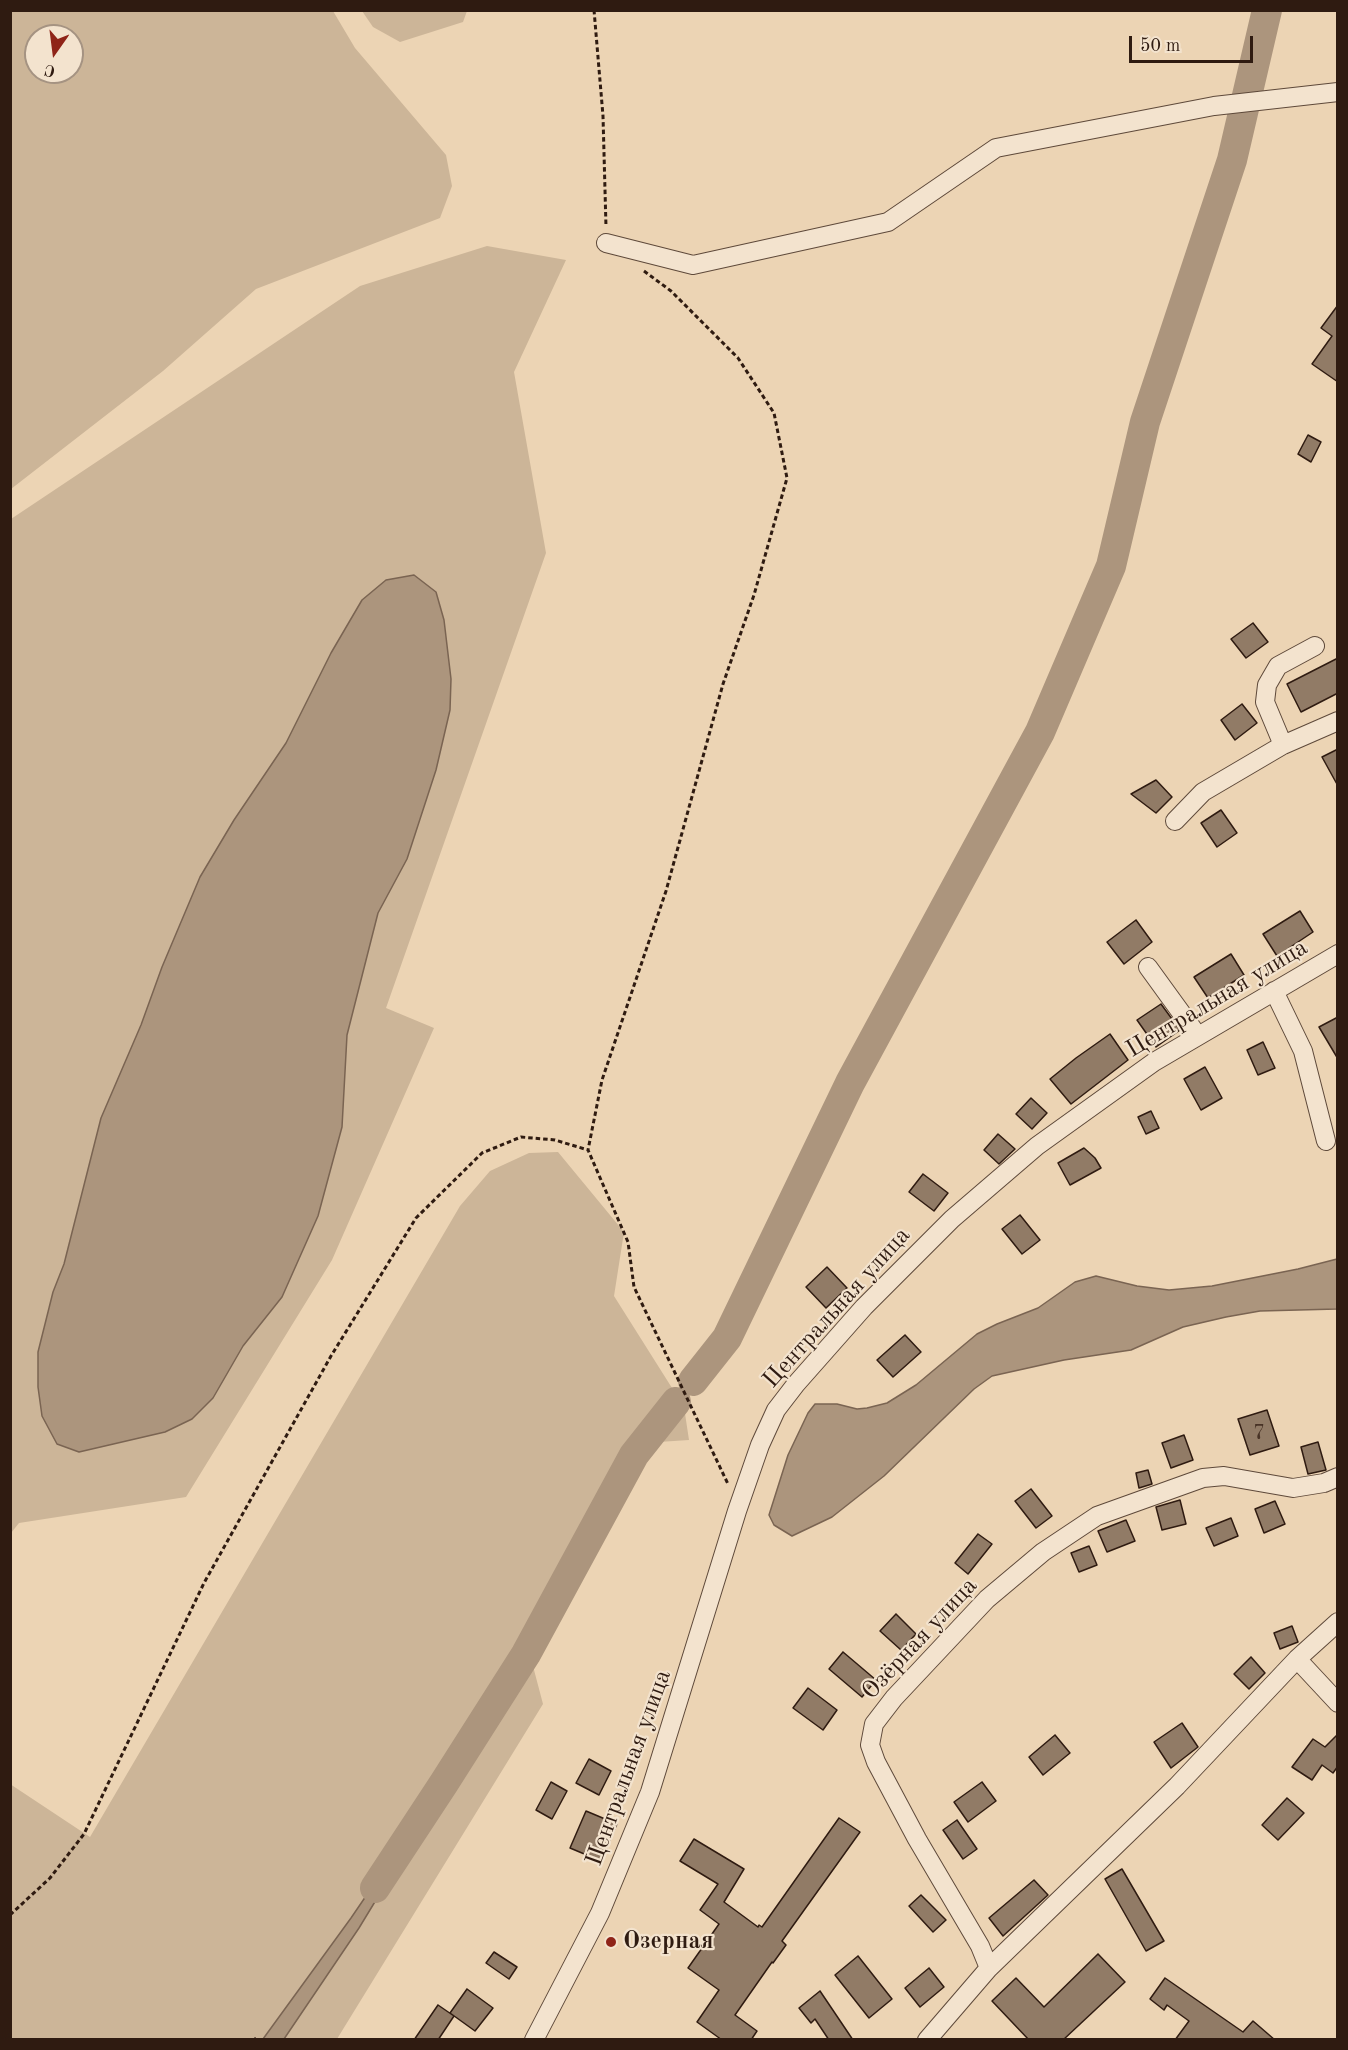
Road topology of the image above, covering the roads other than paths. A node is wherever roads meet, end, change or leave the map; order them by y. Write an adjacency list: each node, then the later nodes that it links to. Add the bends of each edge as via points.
1 (1338, 92): 2 (street, via 1215,106 996,148 888,222 693,265)
2 (606, 243)
3 (1315, 646): 5 (street, via 1278,666 1267,685 1265,702)
4 (1338, 721): 5 (street)
5 (1284, 746): 6 (street, via 1203,792)
6 (1175, 821)
7 (1338, 954): 9 (street, Центральная улица)
8 (1148, 967): 10 (street)
9 (1274, 992): 10 (street, Центральная улица); 11 (street, via 1304,1051)
10 (1198, 1036): 17 (street, Центральная улица, via 1154,1062 1036,1146 952,1219 864,1307 776,1410 738,1511 646,1802 600,1913)
11 (1326, 1141)
12 (1338, 1477): 16 (street, Озёрная улица, via 1293,1488 1224,1476 1203,1478 1097,1515 987,1599 894,1698 874,1725 870,1745 876,1762)
13 (1338, 1622): 14 (street)
14 (1297, 1659): 15 (street); 16 (street, via 1177,1786)
15 (1338, 1703)
16 (989, 1968): 18 (street)
17 (534, 2040)
18 (927, 2040)

